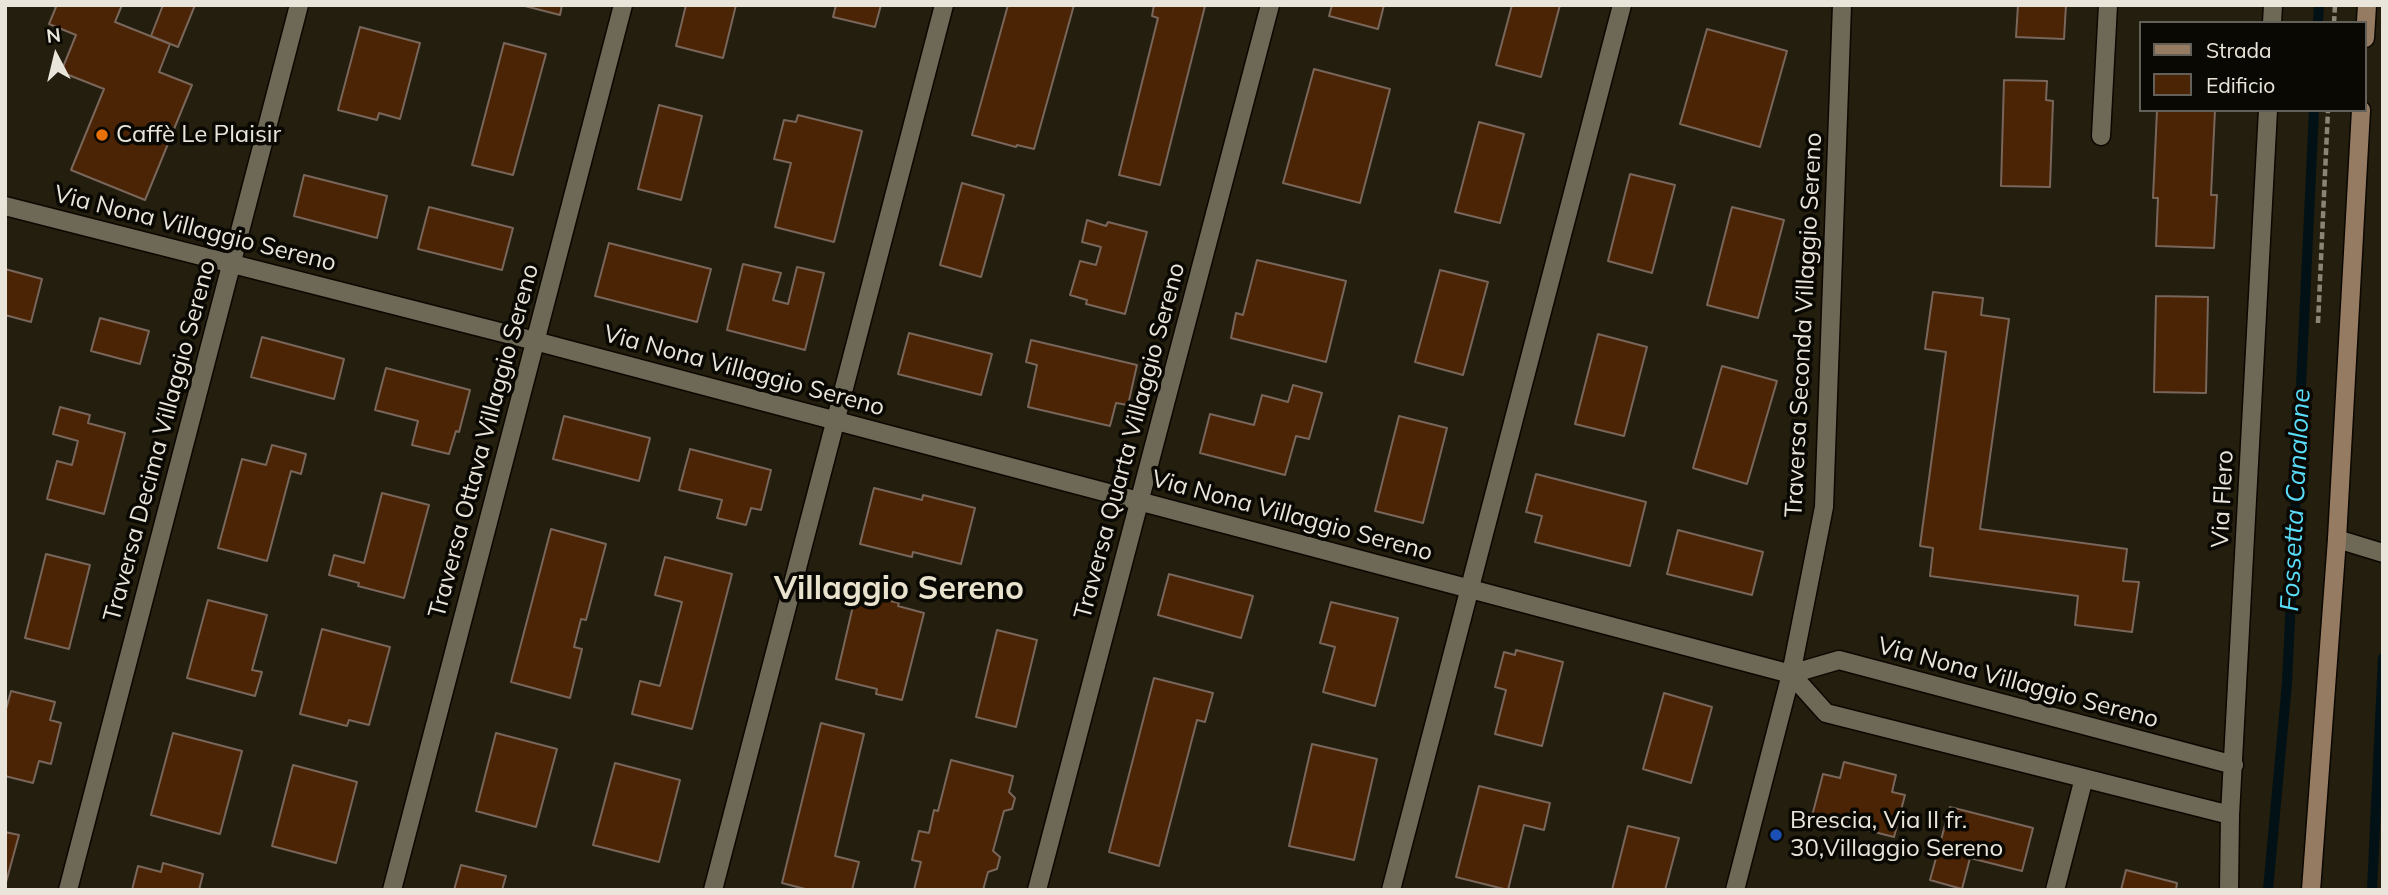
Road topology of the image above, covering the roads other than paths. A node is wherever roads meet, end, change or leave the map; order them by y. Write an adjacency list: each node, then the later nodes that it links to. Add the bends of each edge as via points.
1 (299, 5): 12 (street, Traversa Decima Villaggio Sereno)
2 (623, 5): 13 (street, Traversa Ottava Villaggio Sereno)
3 (944, 5): 14 (street)
4 (1270, 5): 15 (street, Traversa Quarta Villaggio Sereno)
5 (1622, 5): 18 (street)
6 (1842, 5): 19 (street, Traversa Seconda Villaggio Sereno, via 1824,507)
7 (2108, 5): 10 (street)
8 (2268, 112): 20 (street, Via Flero)
9 (2361, 112): 16 (street)
10 (2101, 136)
11 (5, 206): 12 (street, Via Nona Villaggio Sereno)
12 (231, 263): 13 (street, Via Nona Villaggio Sereno); 23 (street, Traversa Decima Villaggio Sereno)
13 (536, 341): 14 (street, Via Nona Villaggio Sereno); 24 (street, Traversa Ottava Villaggio Sereno)
14 (834, 421): 15 (street, Via Nona Villaggio Sereno); 25 (street)
15 (1139, 501): 18 (street, Via Nona Villaggio Sereno); 26 (street, Traversa Quarta Villaggio Sereno)
16 (2337, 539): 17 (street); 31 (street)
17 (2383, 553)
18 (1469, 587): 19 (street, Via Nona Villaggio Sereno); 27 (street)
19 (1791, 674): 20 (street, Via Nona Villaggio Sereno, via 1839,660); 21 (street, via 1826,713); 28 (street, Traversa Seconda Villaggio Sereno)
20 (2234, 765): 22 (street, Via Flero)
21 (2084, 778): 22 (street); 29 (street)
22 (2230, 815): 30 (street, Via Flero)
23 (68, 890)
24 (391, 890)
25 (713, 890)
26 (1037, 890)
27 (1391, 890)
28 (1735, 890)
29 (2055, 890)
30 (2229, 890)
31 (2311, 890)

